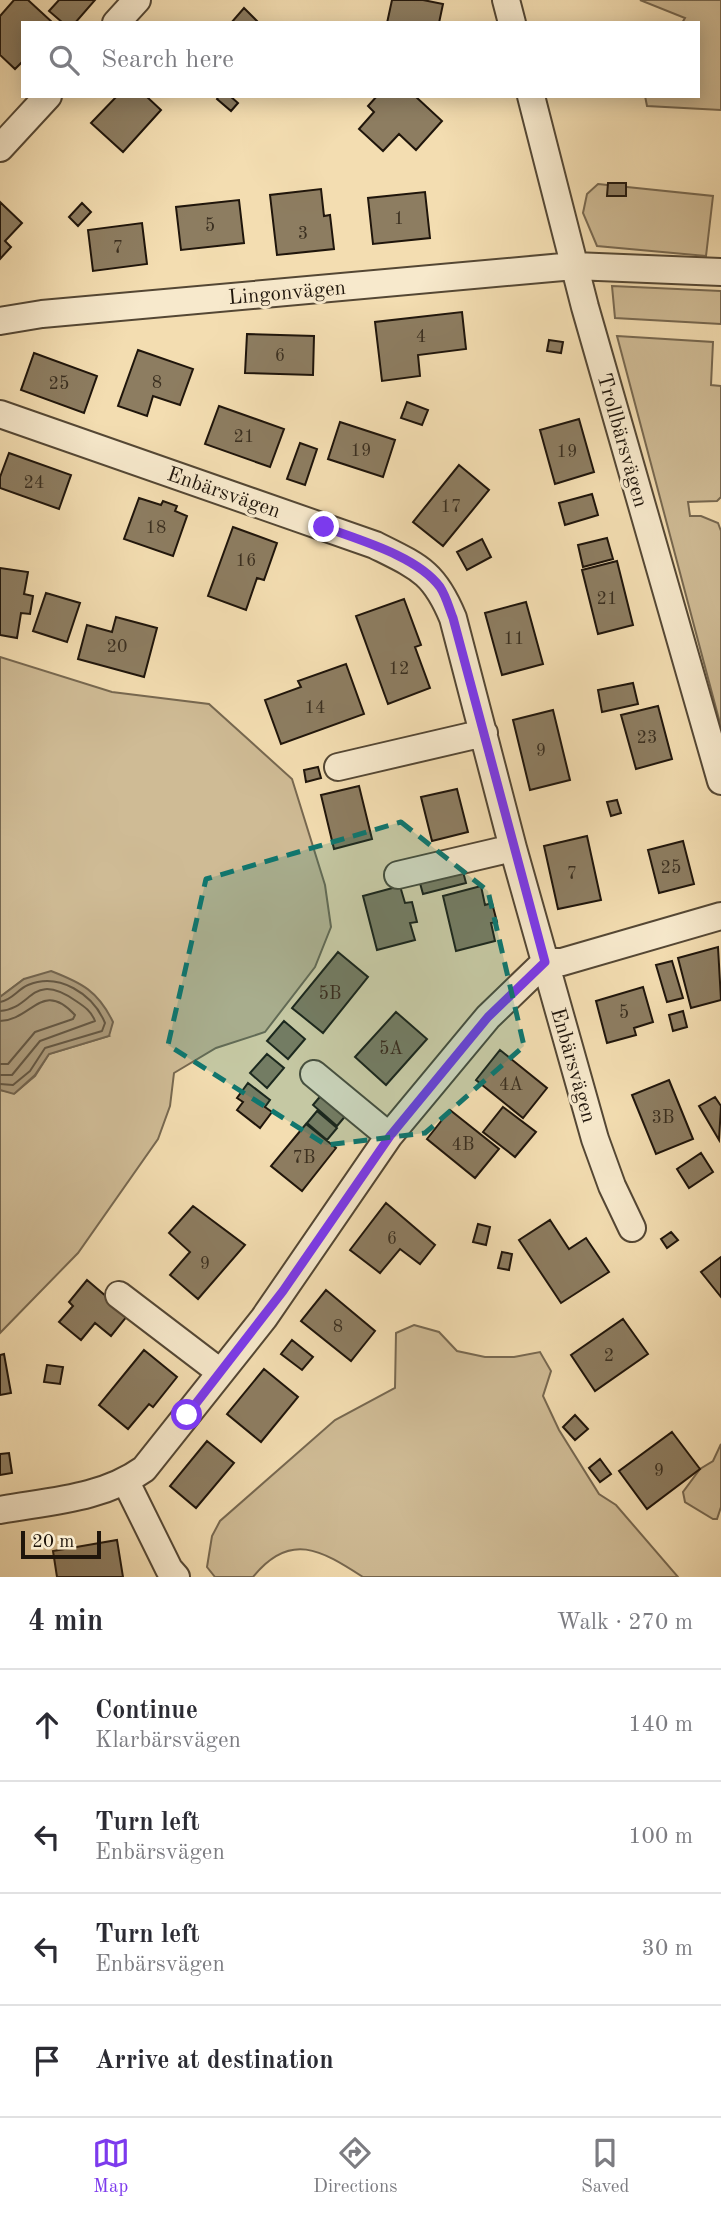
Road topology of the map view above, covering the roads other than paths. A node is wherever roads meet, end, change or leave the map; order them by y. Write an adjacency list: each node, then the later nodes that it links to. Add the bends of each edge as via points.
1 (137, 0): 3 (street)
2 (506, 0): 4 (street)
3 (118, 21)
4 (511, 21)
5 (46, 98): 7 (street)
6 (532, 98): 8 (street, Trollbärsvägen)
7 (0, 148)
8 (574, 266): 9 (street, Lingonvägen); 10 (street, Lingonvägen); 14 (street, Trollbärsvägen)
9 (721, 272)
10 (0, 321)
11 (0, 415): 12 (street, Enbärsvägen, via 375,545 425,573 439,586 453,618)
12 (484, 733): 13 (street); 15 (street, Enbärsvägen)
13 (338, 767)
14 (721, 781)
15 (513, 848): 16 (street); 18 (street, Enbärsvägen)
16 (398, 875)
17 (721, 916): 18 (street, via 562,962)
18 (545, 962): 20 (street, via 488,1017); 21 (street, Enbärsvägen, via 594,1138)
19 (314, 1074): 20 (street)
20 (390, 1136): 23 (street)
21 (632, 1228)
22 (119, 1295): 23 (street)
23 (220, 1373): 24 (street, via 144,1469)
24 (126, 1482): 25 (street, via 99,1493); 26 (street)
25 (0, 1510)
26 (176, 1577)

